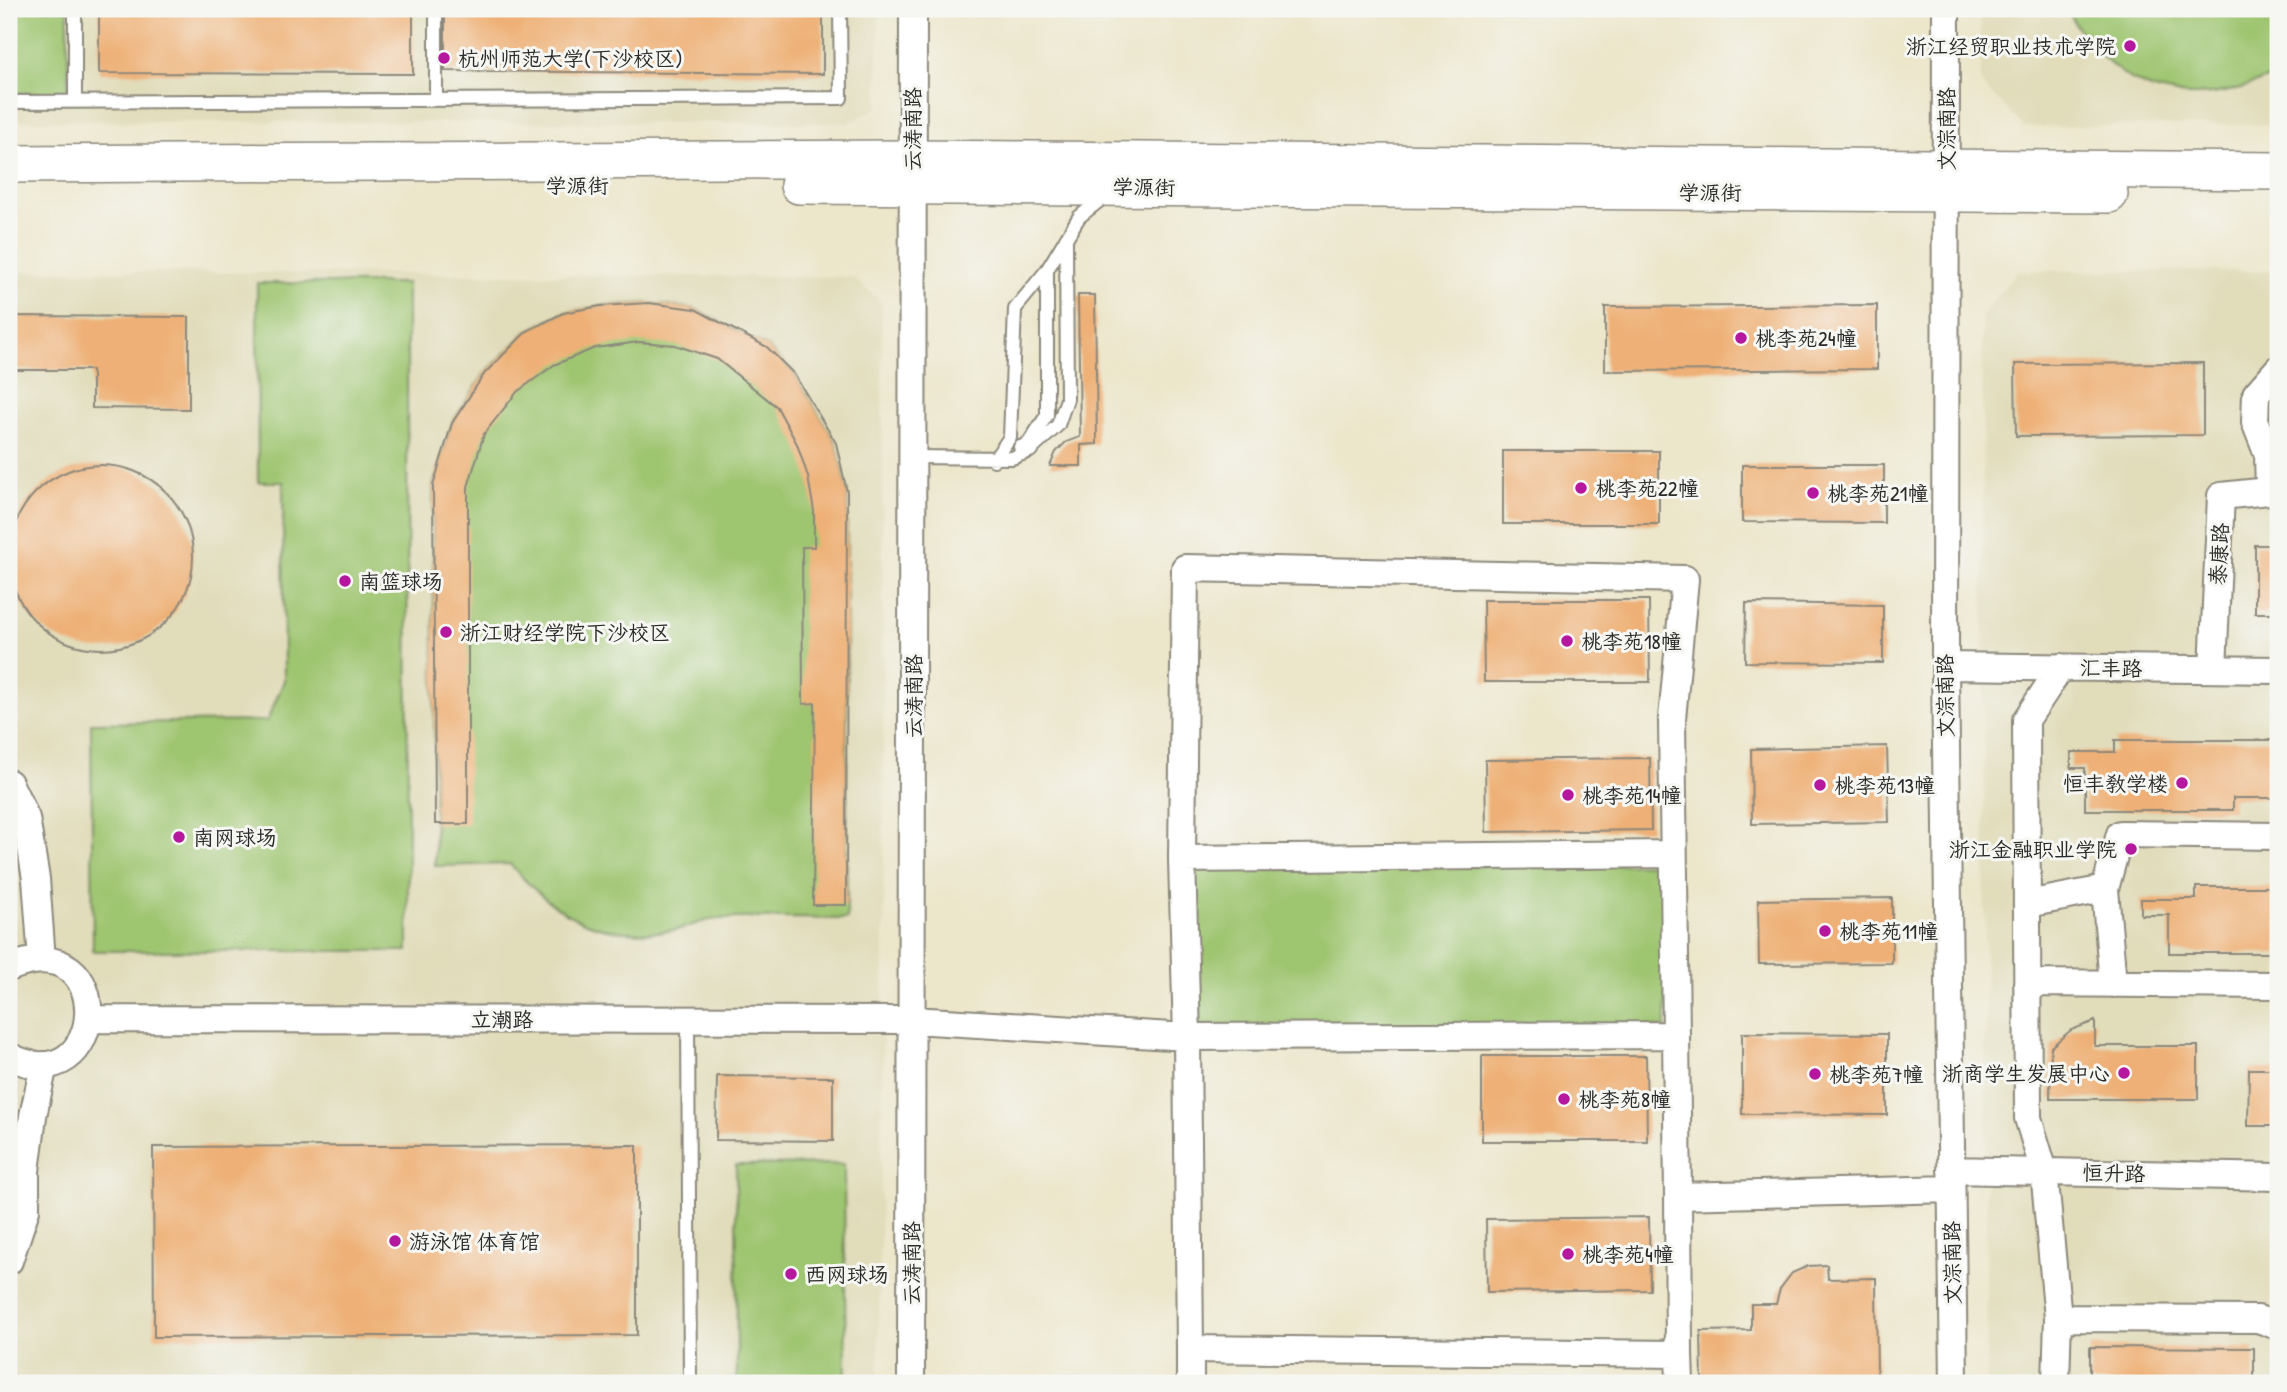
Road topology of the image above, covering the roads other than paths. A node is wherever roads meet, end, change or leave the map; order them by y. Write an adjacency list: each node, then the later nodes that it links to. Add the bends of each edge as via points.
1 (75, 9): 7 (lane)
2 (436, 9): 6 (lane)
3 (840, 9): 6 (lane, via 841,98)
4 (913, 9): 11 (street, 云涛南路)
5 (1946, 9): 12 (street, 文淙南路)
6 (436, 100): 7 (lane)
7 (75, 101): 8 (lane)
8 (9, 102)
9 (9, 164): 11 (main road)
10 (2278, 171): 12 (main road)
11 (912, 172): 12 (main road); 13 (main road, 学源街); 14 (main road, 学源街); 19 (street, 云涛南路)
12 (1946, 180): 14 (main road, 学源街); 15 (main road, 学源街); 22 (street, 文淙南路)
13 (9, 184)
14 (1125, 187): 16 (lane, via 1094,201)
15 (2278, 193)
16 (1066, 238): 17 (lane); 20 (lane, via 1067,399 1058,425 1030,451)
17 (1047, 270): 20 (lane, via 1015,309 1010,437); 20 (lane, via 1047,415 1028,444)
18 (2278, 369): 21 (street, via 2256,394 2255,422 2268,455)
19 (912, 457): 20 (lane); 39 (street, 云涛南路)
20 (994, 460)
21 (2274, 490): 24 (street, 泰康路, via 2221,496)
22 (1945, 666): 23 (street, 汇丰路); 46 (street, 文淙南路)
23 (2062, 667): 24 (street, 汇丰路); 31 (street, via 2026,720)
24 (2213, 669): 25 (street, 汇丰路)
25 (2278, 670)
26 (9, 783): 32 (street, via 26,818)
27 (2278, 836): 30 (street, via 2120,834)
28 (1673, 854): 29 (street); 29 (street, via 1672,719 1685,579 1185,568); 40 (street)
29 (1182, 859): 41 (street)
30 (2105, 889): 31 (street); 35 (street)
31 (2027, 904): 34 (street)
32 (42, 960): 33 (street); 37 (street, via 58,964 78,979 89,1002)
33 (9, 968)
34 (2028, 983): 35 (street); 44 (street, via 2028,1118)
35 (2113, 984): 36 (street)
36 (2278, 985)
37 (90, 1018): 38 (street, 立潮路); 43 (street, via 75,1049)
38 (688, 1020): 39 (street, 立潮路); 53 (lane)
39 (913, 1020): 41 (street, 立潮路); 54 (street, 云涛南路)
40 (1676, 1035): 41 (street, 立潮路); 47 (street)
41 (1187, 1037): 51 (street)
42 (9, 1056): 43 (street, via 26,1064)
43 (44, 1065): 48 (street, via 31,1130 26,1210)
44 (2044, 1171): 45 (street, 恒升路); 46 (street, 恒升路); 49 (street)
45 (2278, 1177)
46 (1951, 1179): 47 (street, 恒升路); 57 (street, 文淙南路)
47 (1678, 1196): 52 (street)
48 (9, 1261)
49 (2058, 1318): 50 (street, via 2258,1319); 58 (street)
50 (2278, 1326)
51 (1190, 1349): 52 (street); 55 (street)
52 (1679, 1354): 56 (street)
53 (690, 1383)
54 (911, 1383)
55 (1190, 1383)
56 (1680, 1383)
57 (1954, 1383)
58 (2056, 1383)

